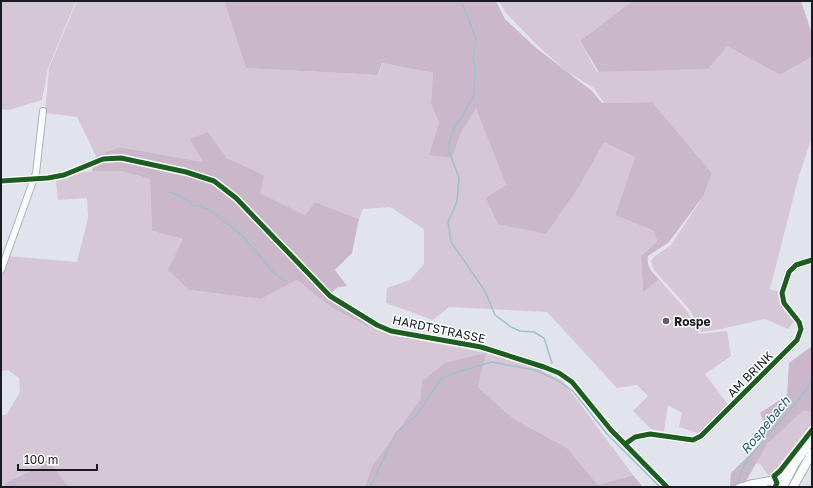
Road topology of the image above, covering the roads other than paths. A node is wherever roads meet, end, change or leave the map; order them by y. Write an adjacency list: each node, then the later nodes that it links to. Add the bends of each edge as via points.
1 (43, 111): 2 (street)
2 (34, 180): 3 (street, HARDTSTRASSE); 5 (street); 7 (street, HARDTSTRASSE, via 64,174 103,159 122,158 214,181 236,198 330,296 347,307 391,331 481,347 559,373 572,382)
3 (1, 181)
4 (812, 260): 7 (street, AM BRINK, via 796,265 789,272 782,293 784,303 799,322 801,329 798,340 727,412 693,440 650,434 636,437)
5 (1, 270)
6 (812, 439): 9 (main road)
7 (625, 444): 13 (street, HARDTSTRASSE)
8 (812, 453): 10 (main road)
9 (794, 465): 11 (main road, via 775,480); 15 (main road)
10 (800, 474): 16 (main road); 17 (main road)
11 (754, 484): 12 (street); 14 (street)
12 (741, 486)
13 (667, 487)
14 (764, 487)
15 (783, 487)
16 (793, 487)
17 (800, 487)

